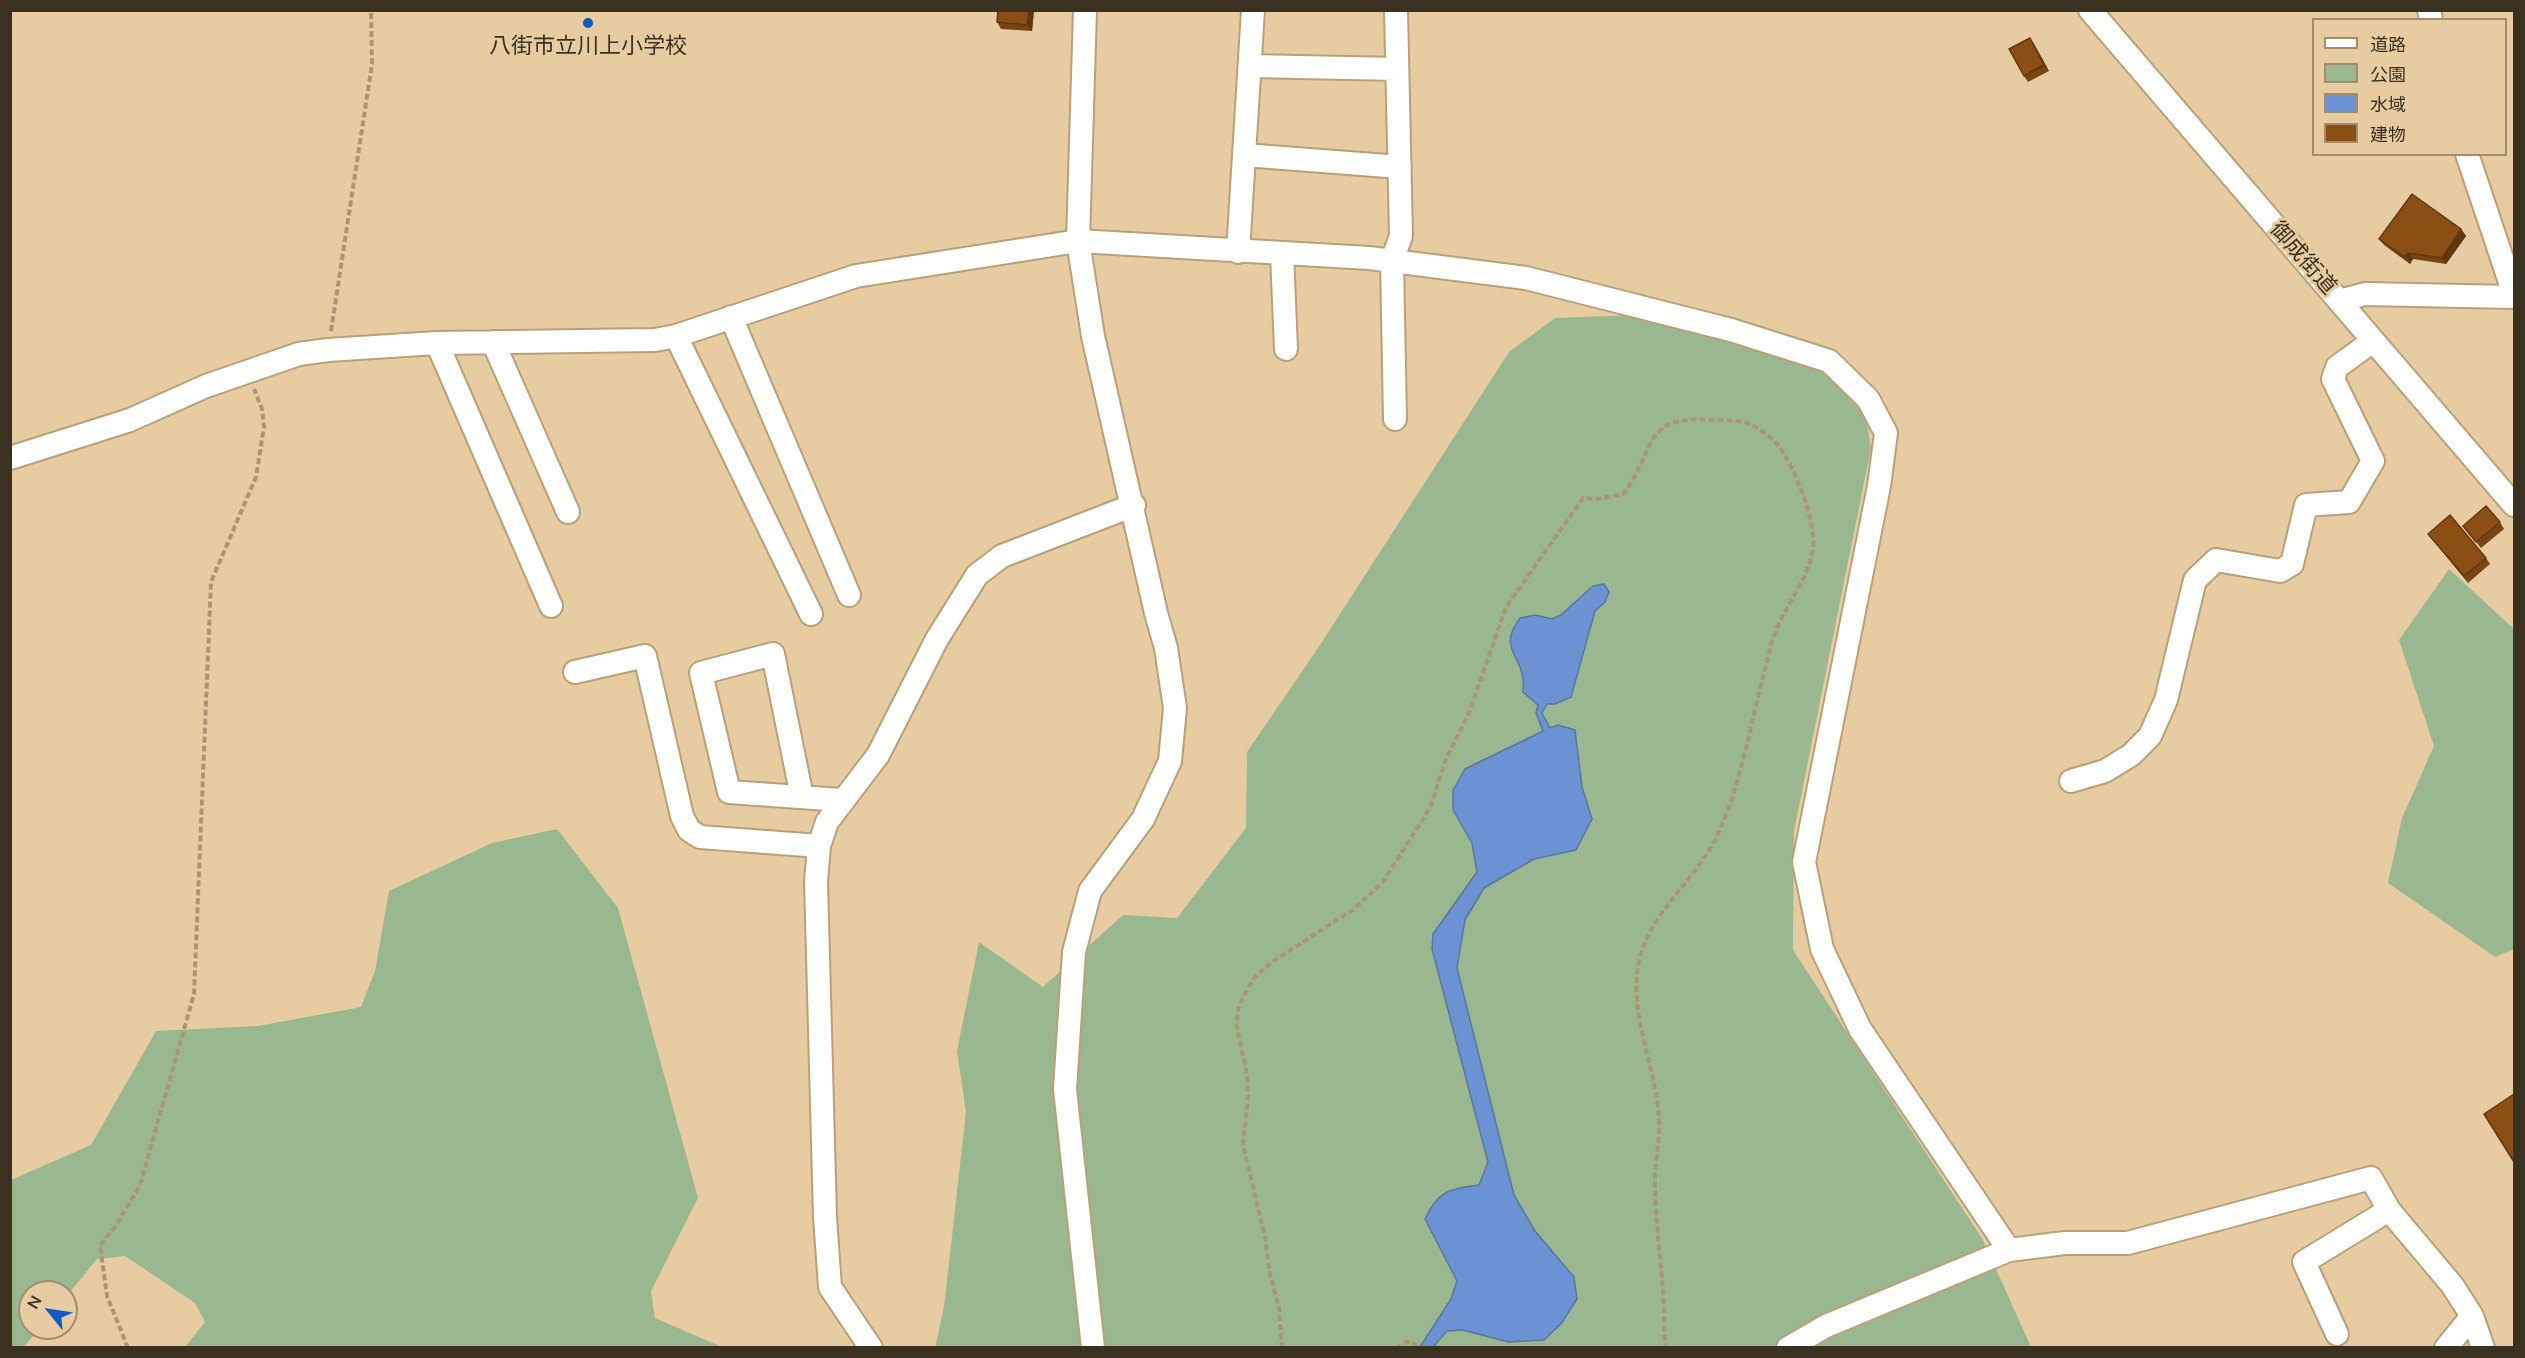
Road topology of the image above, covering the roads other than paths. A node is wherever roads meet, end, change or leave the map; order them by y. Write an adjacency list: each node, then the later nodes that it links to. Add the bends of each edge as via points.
1 (1085, 10): 10 (street)
2 (1253, 10): 5 (street)
3 (1396, 10): 6 (street)
4 (2090, 18): 15 (street, 御成街道)
5 (1250, 66): 6 (street); 7 (street)
6 (1397, 69): 9 (street)
7 (1244, 155): 9 (street); 11 (street)
8 (2468, 156): 14 (street)
9 (1400, 167): 13 (street, via 1401,236)
10 (1078, 241): 11 (street); 16 (street, via 856,276); 25 (street, via 1093,336)
11 (1238, 252): 12 (street)
12 (1282, 254): 13 (street); 21 (street)
13 (1392, 261): 22 (street); 36 (street, via 1526,278 1731,330 1828,360 1868,399 1886,433 1881,476 1804,862 1822,949 1860,1029)
14 (2514, 295): 15 (street, via 2365,294)
15 (2339, 301): 18 (street, 御成街道)
16 (731, 317): 17 (street); 27 (street)
17 (676, 336): 19 (street, via 654,340); 29 (street)
18 (2373, 341): 24 (street, 御成街道); 31 (street, via 2337,367 2333,379 2373,461 2349,502 2306,505 2292,564 2280,571 2216,560 2195,580 2166,700 2150,736 2131,755 2105,771)
19 (493, 342): 20 (street); 26 (street)
20 (437, 343): 23 (street, via 299,354 206,386 130,420); 28 (street)
21 (1286, 349)
22 (1395, 419)
23 (10, 458)
24 (2514, 505)
25 (1134, 506): 33 (street, via 1002,556 977,575 937,639 878,755); 40 (street, via 1166,648 1175,708 1170,761 1143,819 1090,891 1074,952 1065,1089)
26 (568, 512)
27 (849, 595)
28 (551, 606)
29 (811, 614)
30 (575, 672): 34 (street, via 645,656 682,816 689,830 700,837)
31 (2071, 781)
32 (802, 797): 32 (street, via 729,792 701,673 773,654); 33 (street)
33 (842, 800): 34 (street, via 827,822)
34 (819, 846): 39 (street, via 816,881 830,1287)
35 (2389, 1210): 36 (street, via 2371,1178 2128,1243 2065,1243); 37 (street, via 2452,1285); 38 (street, via 2304,1262)
36 (2009, 1250): 41 (street, via 1826,1326)
37 (2472, 1316): 42 (street); 43 (street)
38 (2337, 1334)
39 (871, 1347)
40 (1093, 1347)
41 (1788, 1347)
42 (2446, 1347)
43 (2483, 1347)

